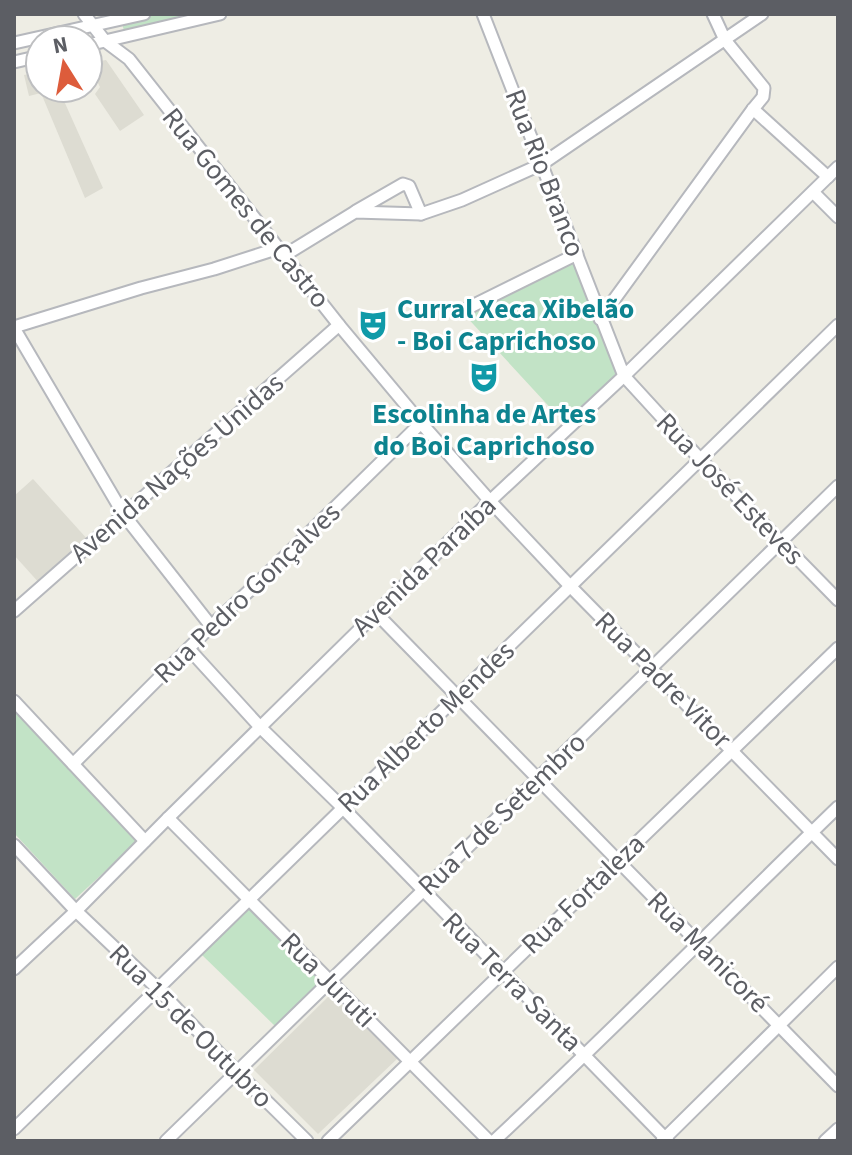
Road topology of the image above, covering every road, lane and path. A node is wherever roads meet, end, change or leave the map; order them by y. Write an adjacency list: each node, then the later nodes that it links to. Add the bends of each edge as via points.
1 (144, 14): 6 (street)
2 (220, 14): 7 (street)
3 (483, 14): 12 (street, Rua Rio Branco)
4 (713, 14): 8 (street)
5 (762, 14): 8 (street)
6 (108, 18): 7 (street, Rua Gomes de Castro)
7 (121, 36): 9 (street); 10 (street, Rua Gomes de Castro)
8 (725, 40): 11 (street, via 764,88); 12 (street)
9 (105, 41): 10 (street, Rua Gomes de Castro)
10 (129, 59): 19 (street, Rua Gomes de Castro)
11 (753, 109): 14 (street); 22 (street)
12 (542, 164): 17 (street); 20 (street, Rua Rio Branco)
13 (838, 167): 14 (street, Avenida Paraíba)
14 (828, 177): 15 (street, Avenida Paraíba)
15 (813, 192): 18 (street); 26 (street, Avenida Paraíba)
16 (355, 212): 17 (street); 17 (street, via 406,184); 19 (street)
17 (421, 214)
18 (838, 217)
19 (282, 252): 23 (street, Rua Gomes de Castro); 25 (street)
20 (577, 254): 21 (street); 22 (street, Rua Rio Branco)
21 (468, 308)
22 (600, 319): 26 (street, Rua Rio Branco)
23 (339, 325): 27 (street, Rua Gomes de Castro); 31 (street, Avenida Nações Unidas)
24 (838, 325): 28 (street, Rua Alberto Mendes)
25 (14, 328): 31 (street)
26 (624, 376): 28 (street, Rua José Esteves); 30 (street, Avenida Paraíba)
27 (421, 423): 30 (street, Rua Gomes de Castro); 37 (street, Rua Pedro Gonçalves)
28 (700, 459): 32 (street, Rua José Esteves); 33 (street, Rua Alberto Mendes)
29 (838, 486): 32 (street, Rua 7 de Setembro)
30 (490, 501): 33 (street, Rua Padre Vitor); 36 (street, Avenida Paraíba)
31 (124, 515): 35 (street, Avenida Nações Unidas); 37 (street)
32 (780, 541): 34 (street, Rua José Esteves); 40 (street, Rua 7 de Setembro)
33 (570, 586): 40 (street, Rua Padre Vitor); 41 (street, Rua Alberto Mendes)
34 (838, 600)
35 (14, 611)
36 (376, 613): 41 (street, Rua Manicoré); 43 (street, Avenida Paraíba)
37 (211, 626): 39 (street, Rua Pedro Gonçalves)
38 (838, 648): 44 (street, Rua Fortaleza)
39 (189, 649): 43 (street, Rua Terra Santa); 45 (street, Rua Pedro Gonçalves)
40 (650, 668): 44 (street, Rua Padre Vitor); 46 (street, Rua 7 de Setembro)
41 (456, 696): 46 (street, Rua Manicoré); 48 (street, Rua Alberto Mendes)
42 (14, 701): 45 (street)
43 (261, 728): 48 (street, Rua Terra Santa); 49 (street, Avenida Paraíba)
44 (732, 750): 50 (street, Rua Padre Vitor); 54 (street, Rua Fortaleza)
45 (73, 764): 51 (street)
46 (539, 779): 54 (street, Rua Manicoré); 55 (street, Rua 7 de Setembro)
47 (838, 807): 50 (street)
48 (343, 808): 55 (street, Rua Terra Santa); 56 (street, Rua Alberto Mendes)
49 (168, 818): 51 (street, Avenida Paraíba); 56 (street, Rua Juruti)
50 (812, 832): 53 (street, Rua Padre Vitor); 58 (street)
51 (145, 841): 57 (street, Avenida Paraíba)
52 (14, 845): 57 (street, Rua 15 de Outubro)
53 (838, 859)
54 (618, 861): 58 (street, Rua Manicoré); 61 (street, Rua Fortaleza)
55 (423, 891): 61 (street, Rua Terra Santa); 62 (street, Rua 7 de Setembro)
56 (248, 900): 62 (street, Rua Juruti); 63 (street, Rua Alberto Mendes)
57 (76, 911): 60 (street, Avenida Paraíba); 63 (street, Rua 15 de Outubro)
58 (698, 944): 64 (street, Rua Manicoré); 65 (street)
59 (838, 967): 64 (street)
60 (14, 969)
61 (501, 972): 65 (street, Rua Terra Santa); 66 (street, Rua Fortaleza)
62 (330, 982): 66 (street, Rua Juruti); 67 (street, Rua 7 de Setembro)
63 (158, 989): 67 (street, Rua 15 de Outubro); 69 (street, Rua Alberto Mendes)
64 (780, 1025): 68 (street, Rua Manicoré); 71 (street)
65 (585, 1056): 71 (street, Rua Terra Santa); 75 (street)
66 (409, 1063): 74 (street, Rua Fortaleza); 75 (street, Rua Juruti)
67 (238, 1073): 72 (street, Rua 7 de Setembro); 73 (street, Rua 15 de Outubro)
68 (838, 1086)
69 (14, 1129)
70 (838, 1129): 76 (street)
71 (665, 1140)
72 (166, 1141)
73 (307, 1141)
74 (328, 1141)
75 (491, 1141)
76 (825, 1141)

